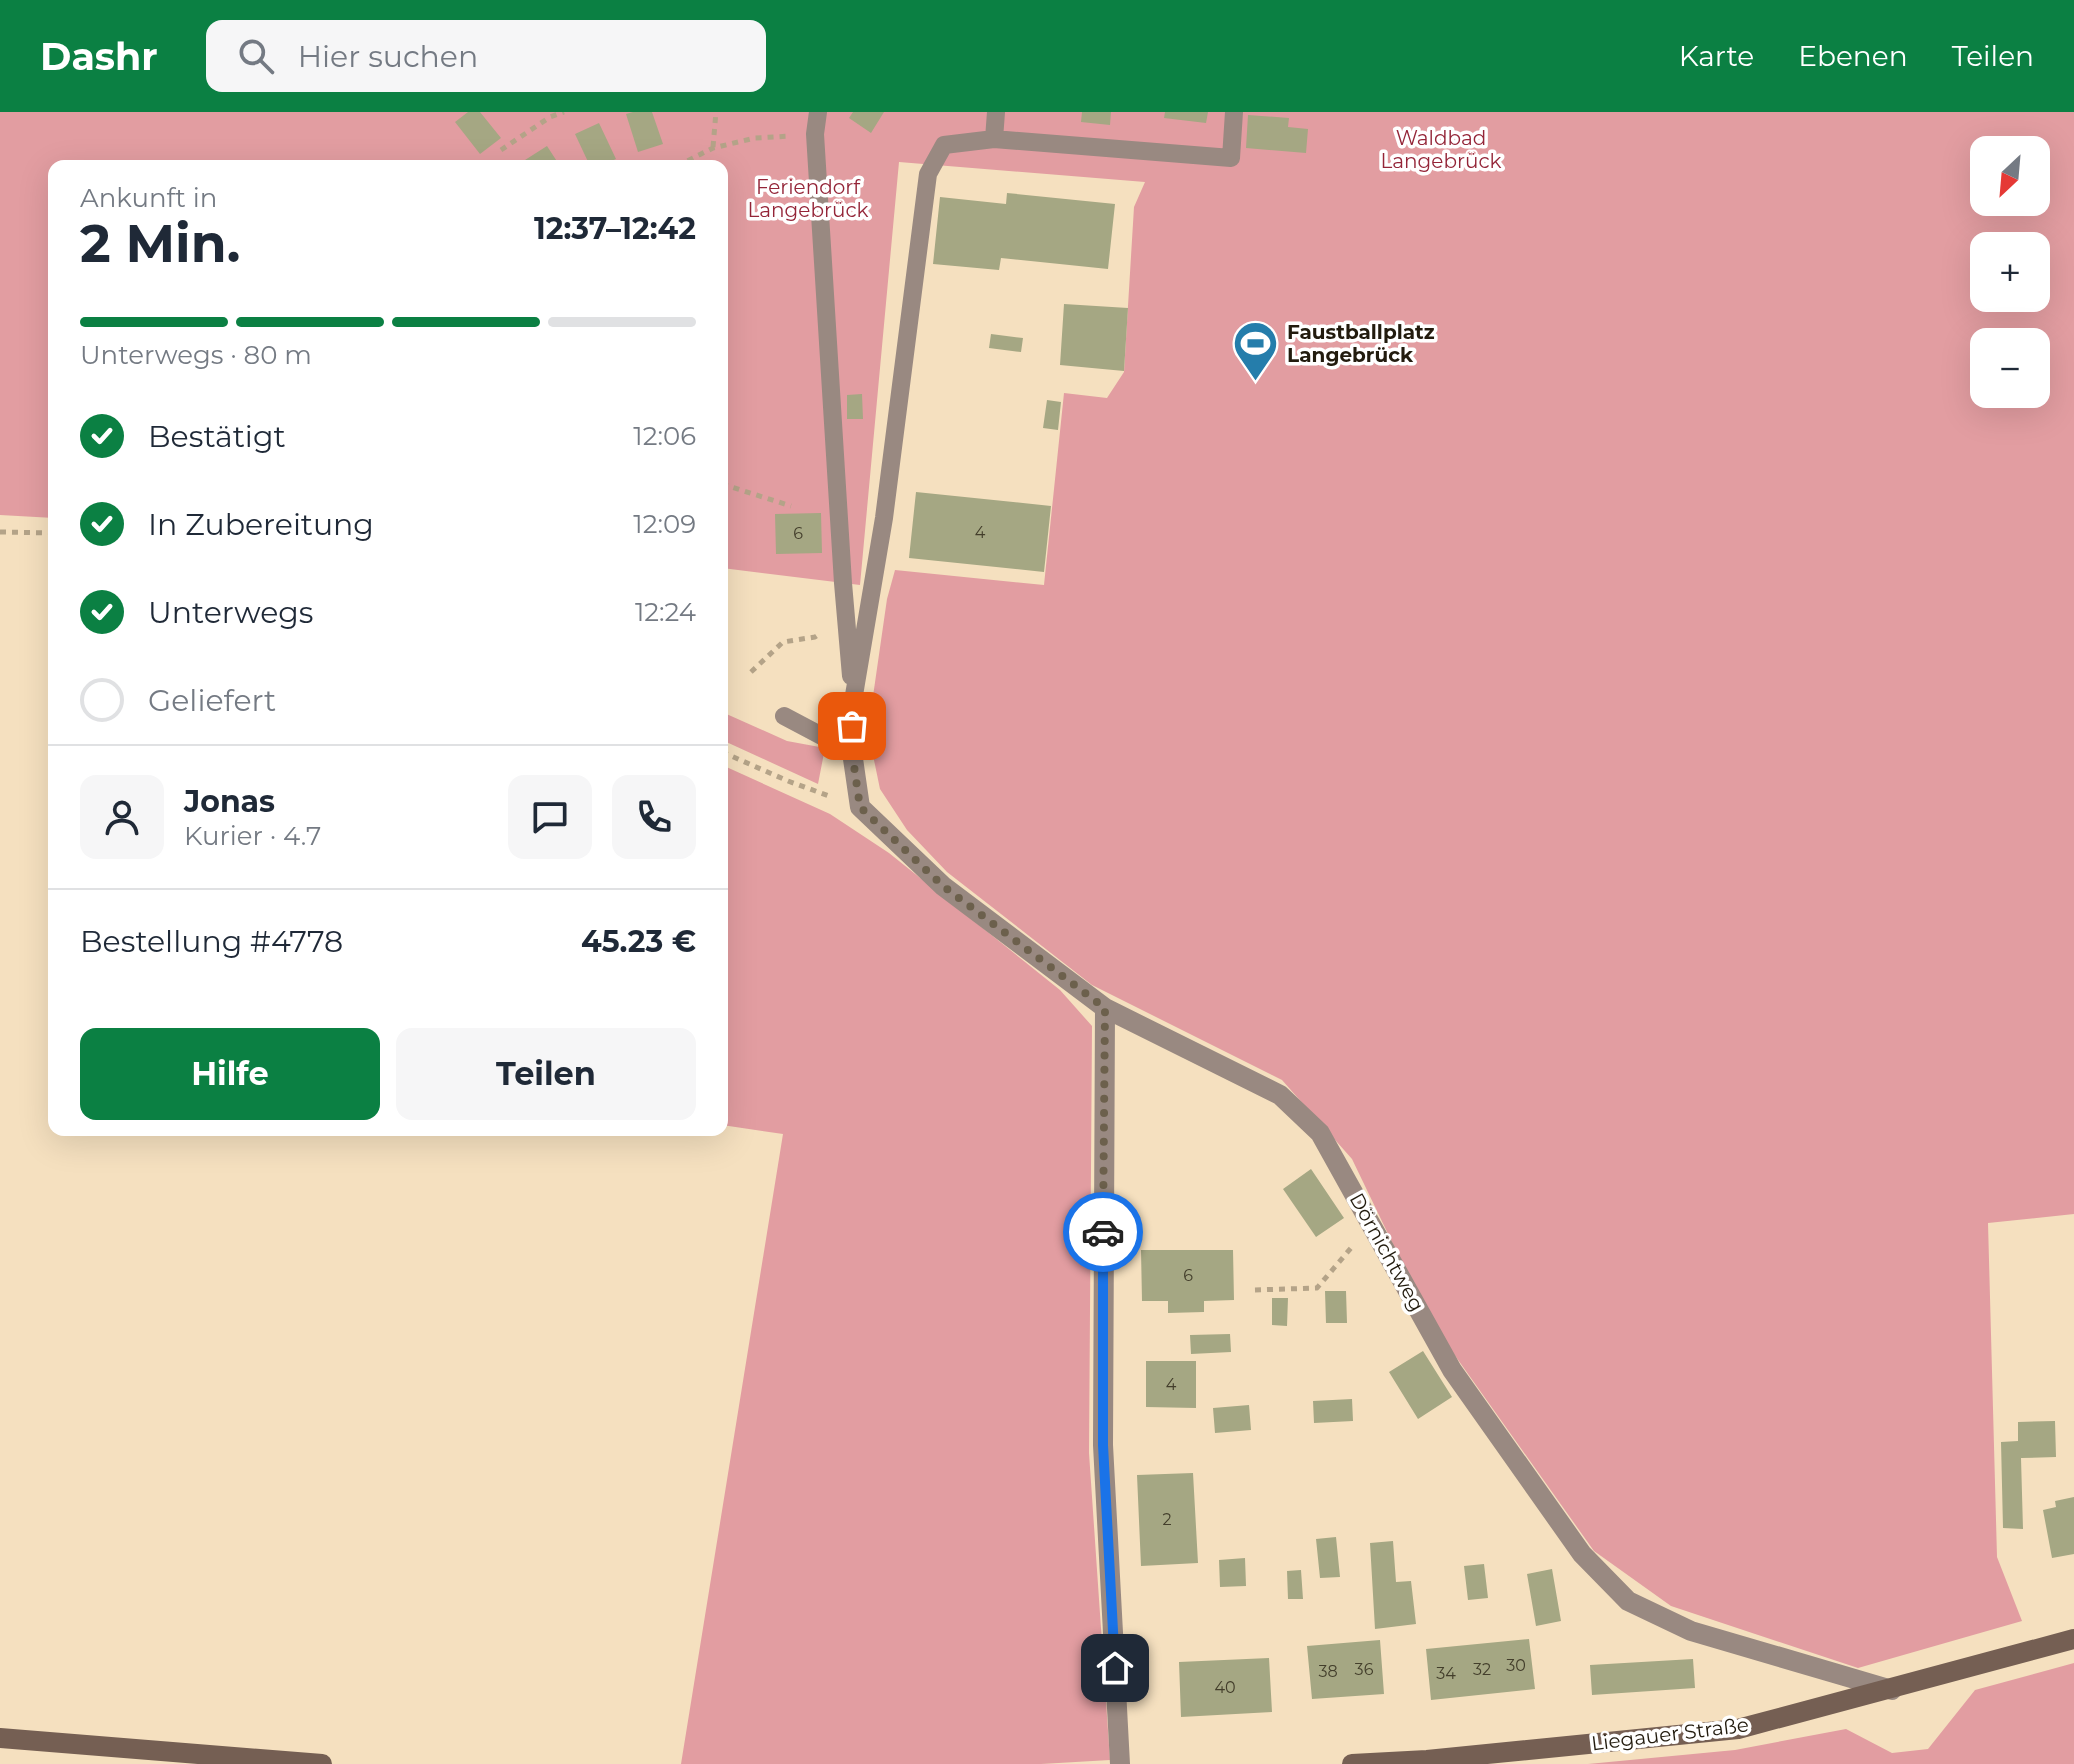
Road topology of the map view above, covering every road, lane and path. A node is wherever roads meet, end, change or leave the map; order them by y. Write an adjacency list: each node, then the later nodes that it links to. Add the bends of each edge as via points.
1 (564, 112): 9 (path)
2 (716, 112): 8 (path)
3 (818, 112): 6 (lane)
4 (996, 112): 7 (lane)
5 (1234, 112): 7 (lane, via 1231,158)
6 (815, 134): 8 (path, via 755,138); 15 (lane)
7 (994, 139): 17 (lane, via 944,145 928,174 884,518)
8 (713, 148): 10 (path)
9 (501, 150)
10 (689, 160)
11 (728, 486): 12 (path)
12 (791, 506)
13 (0, 532): 14 (path)
14 (48, 533)
15 (845, 615): 16 (path, via 815,637 783,642); 17 (lane)
16 (751, 672)
17 (853, 701): 19 (street)
18 (784, 716): 19 (lane)
19 (852, 752): 21 (street)
20 (728, 755): 21 (path)
21 (860, 807): 22 (street, Dörnichtweg, via 943,886)
22 (1105, 1008): 23 (street, Dörnichtweg, via 1280,1095 1320,1133); 29 (street, via 1103,1445)
23 (1378, 1238): 24 (path, via 1350,1248 1317,1288); 26 (street, Dörnichtweg, via 1452,1370 1582,1554 1628,1601 1691,1631)
24 (1255, 1290)
25 (2074, 1639): 26 (main road, Liegauer Straße)
26 (1892, 1690): 30 (main road, Liegauer Straße, via 1738,1729)
27 (0, 1738): 28 (main road)
28 (322, 1764)
29 (1120, 1764)
30 (1352, 1764)

